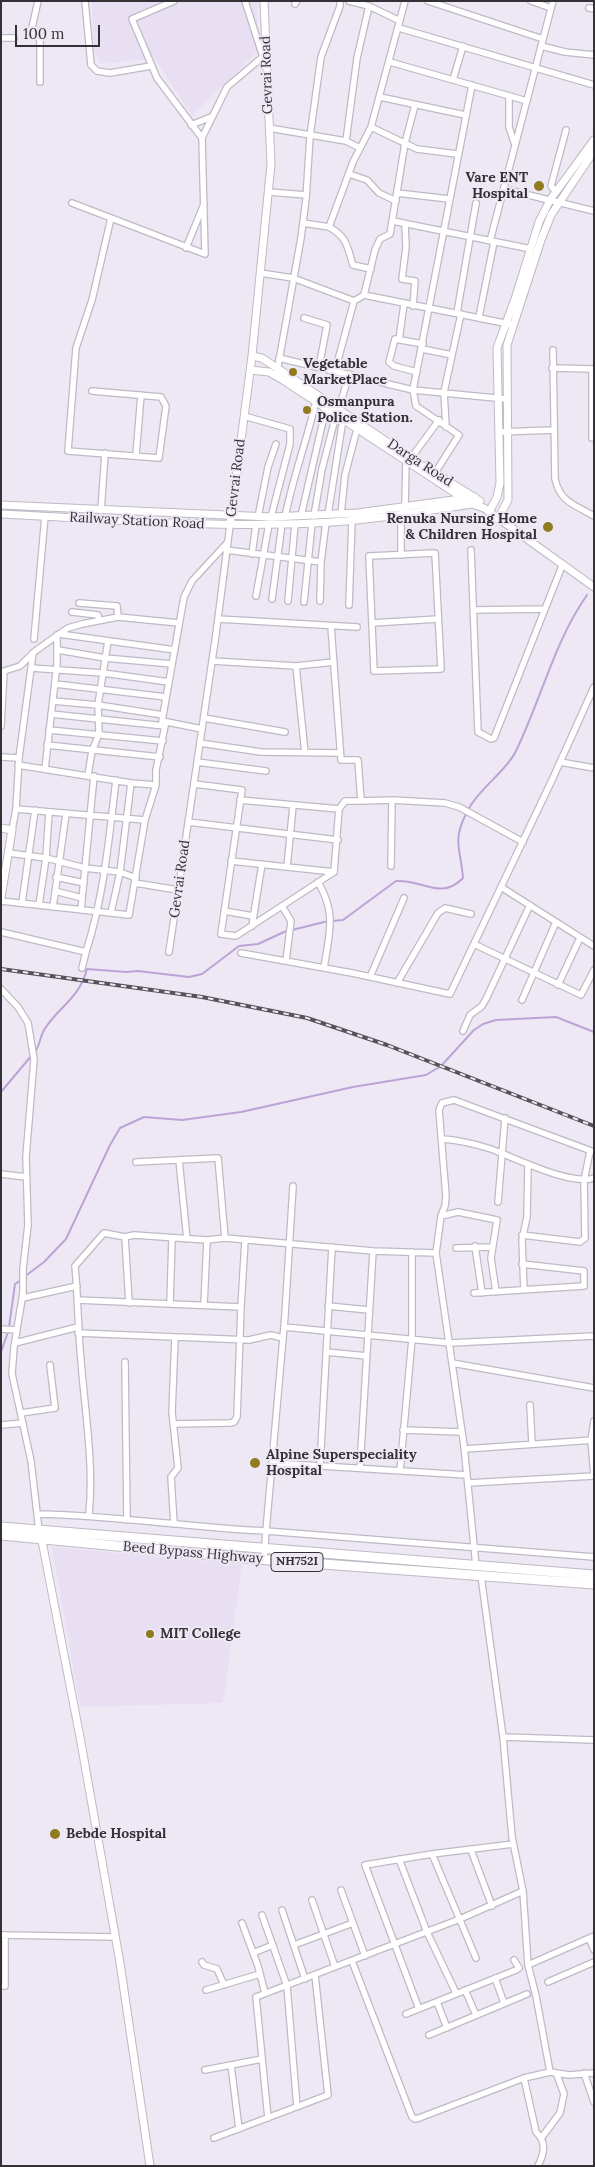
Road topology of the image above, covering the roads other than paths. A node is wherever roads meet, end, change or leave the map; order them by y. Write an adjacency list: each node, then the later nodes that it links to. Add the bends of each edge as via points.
1 (38, 1): 27 (street, via 31,32 40,39)
2 (84, 1): 24 (street, via 91,65 97,71 110,73)
3 (174, 1): 24 (street, via 132,19)
4 (245, 1): 21 (street)
5 (264, 1): 21 (street, Gevrai Road)
6 (345, 1): 12 (street)
7 (349, 1): 13 (street)
8 (405, 1): 15 (street)
9 (428, 1): 18 (street)
10 (531, 1): 14 (street)
11 (553, 1): 14 (street)
12 (340, 4): 40 (street, via 321,57)
13 (369, 6): 15 (street); 43 (street)
14 (551, 8): 18 (street)
15 (399, 25): 19 (street); 23 (street)
16 (1, 38): 17 (street)
17 (14, 38)
18 (543, 39): 20 (street)
19 (463, 46): 25 (street); 26 (street)
20 (541, 46): 22 (street); 25 (street)
21 (264, 55): 35 (street, via 227,87); 38 (street, Gevrai Road)
22 (594, 55)
23 (390, 62): 26 (street); 30 (street)
24 (151, 66): 36 (street)
25 (536, 67): 29 (street); 32 (street)
26 (453, 80): 28 (street)
27 (40, 82)
28 (472, 85): 31 (street); 34 (street)
29 (594, 85)
30 (380, 96): 33 (street); 37 (street)
31 (509, 96): 32 (street); 45 (street, via 509,127)
32 (527, 101): 45 (street)
33 (415, 105): 34 (street); 44 (street)
34 (465, 115): 48 (street)
35 (211, 117): 36 (street); 41 (street)
36 (190, 125): 41 (street)
37 (371, 127): 44 (street); 46 (street)
38 (269, 128): 40 (street); 51 (street, Gevrai Road)
39 (566, 130): 52 (street, via 551,186)
40 (310, 136): 43 (street); 54 (street)
41 (202, 138): 58 (street)
42 (594, 140): 52 (street)
43 (346, 141): 46 (street)
44 (405, 143): 48 (street, via 417,149); 53 (street)
45 (515, 146): 50 (street)
46 (360, 148): 49 (street)
47 (594, 152): 59 (street)
48 (457, 154): 55 (street)
49 (349, 174): 56 (street, via 366,180 379,193); 67 (street)
50 (504, 189): 57 (street); 70 (street)
51 (269, 192): 54 (street); 74 (street, Gevrai Road)
52 (556, 192): 57 (street)
53 (397, 193): 55 (street); 56 (street)
54 (306, 195): 65 (street)
55 (449, 199): 68 (street)
56 (396, 200): 64 (street)
57 (550, 200): 59 (street); 72 (street)
58 (205, 202): 71 (street); 71 (street, via 206,254)
59 (560, 202): 62 (street); 85 (street, via 541,240)
60 (72, 203): 63 (street)
61 (476, 203): 69 (street)
62 (594, 211)
63 (111, 218): 71 (street); 118 (street, via 92,300 76,348 68,450)
64 (393, 221): 66 (street); 73 (street, via 390,234 380,239)
65 (303, 223): 67 (street); 75 (street)
66 (405, 224): 68 (street); 79 (street, via 402,279 415,280)
67 (329, 227): 73 (street, via 340,233 348,245 353,265)
68 (443, 232): 69 (street); 80 (street)
69 (469, 238): 70 (street); 81 (street)
70 (492, 242): 72 (street); 82 (street)
71 (186, 248)
72 (531, 249): 84 (street)
73 (370, 269): 76 (street)
74 (260, 273): 75 (street); 90 (street, Gevrai Road)
75 (293, 278): 77 (street); 91 (street)
76 (364, 295): 77 (street); 78 (street)
77 (354, 301): 96 (street)
78 (404, 304): 79 (street); 86 (street)
79 (412, 306): 80 (street)
80 (430, 309): 81 (street); 87 (street)
81 (459, 314): 82 (street); 89 (street)
82 (479, 317): 84 (street)
83 (304, 318): 92 (street, via 327,324)
84 (506, 323): 85 (street); 104 (street, via 497,348)
85 (514, 325): 105 (street, via 507,345)
86 (399, 340): 87 (street); 97 (street, via 395,339 389,362)
87 (422, 346): 89 (street); 97 (street)
88 (552, 350): 93 (street)
89 (452, 355): 102 (street)
90 (252, 356): 95 (street, Gevrai Road); 98 (street, Darga Road, via 262,358)
91 (279, 358): 92 (street); 98 (street)
92 (319, 367): 96 (street)
93 (552, 368): 94 (street); 113 (street)
94 (593, 369): 116 (street)
95 (250, 370): 98 (street, Darga Road); 109 (street, Gevrai Road)
96 (335, 371): 99 (street)
97 (417, 372): 100 (street)
98 (277, 373): 106 (street, Darga Road); 108 (street, Darga Road)
99 (348, 374): 100 (street); 108 (street)
100 (413, 390): 102 (street); 110 (street, via 416,406)
101 (92, 391): 103 (street)
102 (444, 392): 104 (street); 111 (street)
103 (141, 395): 119 (street); 119 (street, via 162,397 166,406 159,458)
104 (498, 398): 105 (street); 114 (street)
105 (506, 399): 115 (street)
106 (316, 401): 107 (street, Darga Road); 136 (street)
107 (326, 408): 108 (street, Darga Road); 131 (street)
108 (339, 414): 112 (street, Darga Road); 120 (street, Darga Road); 134 (street); 137 (street, via 322,469)
109 (244, 416): 133 (street, Gevrai Road); 140 (street, via 290,429 290,444)
110 (439, 420): 111 (street); 120 (street)
111 (446, 427): 121 (street, via 459,435)
112 (357, 429): 120 (street, Darga Road); 128 (street, via 345,475)
113 (554, 430): 115 (street); 132 (street, via 558,491 564,499)
114 (499, 432): 115 (street); 125 (street, via 500,483 497,497)
115 (507, 432): 135 (street, via 508,500)
116 (592, 438)
117 (276, 444): 139 (street)
118 (105, 453): 119 (street); 126 (street)
119 (136, 456)
120 (408, 459): 121 (street, Darga Road); 122 (street, Darga Road); 124 (street)
121 (435, 473): 122 (street, Darga Road)
122 (473, 501): 124 (street, Railway Station Road); 125 (street, Darga Road); 129 (street, Railway Station Road)
123 (1, 505): 126 (street, Railway Station Road)
124 (405, 507): 128 (street, Railway Station Road); 129 (street)
125 (486, 510): 135 (street, Darga Road)
126 (100, 511): 133 (street, Railway Station Road)
127 (1, 514): 130 (street, Railway Station Road)
128 (341, 514): 134 (street, Railway Station Road)
129 (401, 515): 138 (street, Railway Station Road); 147 (street)
130 (45, 516): 142 (street, Railway Station Road); 173 (street)
131 (301, 516): 136 (street, Railway Station Road); 137 (street, Railway Station Road)
132 (594, 516)
133 (231, 517): 139 (street, Railway Station Road); 142 (street, Gevrai Road)
134 (327, 519): 137 (street, Railway Station Road); 138 (street, Railway Station Road); 151 (street)
135 (498, 519): 152 (street, Darga Road)
136 (283, 520): 140 (street, Railway Station Road); 141 (street, Railway Station Road); 148 (street)
137 (313, 520): 141 (street, Railway Station Road); 150 (street)
138 (352, 520): 160 (street)
139 (257, 521): 140 (street, Railway Station Road); 142 (street, Railway Station Road); 145 (street)
140 (270, 521): 146 (street)
141 (295, 524): 149 (street)
142 (230, 525): 143 (street, Gevrai Road)
143 (227, 546): 145 (street); 165 (street, Gevrai Road); 168 (street, via 192,581 184,597)
144 (472, 550): 162 (street)
145 (252, 554): 146 (street)
146 (264, 555): 148 (street); 154 (street)
147 (401, 555): 166 (street, via 435,553); 169 (street, via 369,556)
148 (277, 557): 149 (street); 155 (street)
149 (292, 558): 150 (street); 156 (street)
150 (308, 560): 151 (street); 158 (street)
151 (321, 562): 157 (street)
152 (562, 566): 153 (street, Darga Road); 161 (street)
153 (593, 586)
154 (256, 596)
155 (272, 599)
156 (288, 601)
157 (320, 601)
158 (304, 602)
159 (79, 603): 164 (street, via 117,606)
160 (349, 605)
161 (545, 609): 162 (street); 162 (street, via 491,740 478,732)
162 (474, 610)
163 (72, 612): 167 (street, via 98,615)
164 (118, 617): 167 (street); 168 (street)
165 (218, 619): 170 (street); 179 (street, Gevrai Road)
166 (438, 619): 169 (street); 169 (street, via 441,669 374,671)
167 (99, 620): 172 (street)
168 (179, 623): 176 (street)
169 (372, 623)
170 (331, 626): 171 (street); 180 (street)
171 (357, 627)
172 (58, 634): 174 (street); 175 (street); 177 (street)
173 (34, 639)
174 (108, 641): 176 (street); 178 (street)
175 (58, 650): 178 (street); 184 (street)
176 (175, 650): 181 (street)
177 (34, 652): 183 (street); 185 (street, via 20,666)
178 (105, 658): 181 (street); 186 (street)
179 (212, 661): 182 (street); 195 (street, Gevrai Road)
180 (334, 662): 182 (street); 208 (street)
181 (172, 664): 187 (street)
182 (296, 666): 207 (street)
183 (31, 668): 184 (street); 211 (street)
184 (56, 669): 186 (street); 188 (street)
185 (3, 672): 198 (street)
186 (103, 673): 187 (street); 190 (street)
187 (169, 682): 191 (street)
188 (55, 684): 190 (street); 192 (street)
189 (594, 687): 213 (street)
190 (101, 689): 191 (street); 193 (street)
191 (166, 697): 197 (street)
192 (53, 701): 193 (street); 194 (street)
193 (98, 705): 196 (street); 197 (street)
194 (51, 714): 196 (street); 200 (street)
195 (204, 718): 199 (street, Gevrai Road); 201 (street)
196 (100, 719): 197 (street); 202 (street)
197 (164, 721): 199 (street); 203 (street)
198 (1, 726)
199 (202, 729): 204 (street, Gevrai Road)
200 (49, 730): 202 (street); 205 (street)
201 (285, 732)
202 (99, 734): 203 (street); 206 (street)
203 (163, 741): 210 (street)
204 (200, 743): 207 (street, via 261,752); 212 (street, Gevrai Road)
205 (48, 745): 206 (street); 216 (street)
206 (92, 751): 210 (street); 218 (street)
207 (305, 752): 208 (street)
208 (340, 753): 225 (street, via 341,760 358,760)
209 (1, 757): 211 (street)
210 (160, 757): 222 (street)
211 (19, 758): 214 (street)
212 (197, 762): 217 (street); 221 (street, Gevrai Road)
213 (560, 762): 215 (street); 242 (street)
214 (18, 765): 216 (street); 227 (street)
215 (594, 768)
216 (45, 769): 218 (street)
217 (266, 772)
218 (91, 776): 219 (street); 232 (street)
219 (116, 780): 220 (street); 233 (street)
220 (131, 783): 222 (street); 234 (street)
221 (194, 784): 223 (street, via 242,790); 236 (street, Gevrai Road)
222 (156, 785): 235 (street)
223 (240, 800): 226 (street); 238 (street)
224 (392, 800): 225 (street); 242 (street, via 445,803); 249 (street)
225 (360, 801): 228 (street, via 345,801)
226 (293, 806): 228 (street); 240 (street)
227 (16, 809): 229 (street); 239 (street)
228 (339, 809): 241 (street)
229 (36, 810): 230 (street); 244 (street)
230 (49, 812): 231 (street); 245 (street)
231 (66, 814): 232 (street); 247 (street)
232 (90, 815): 233 (street); 251 (street)
233 (111, 817): 234 (street); 252 (street)
234 (128, 818): 235 (street); 253 (street)
235 (145, 820): 256 (street)
236 (188, 822): 238 (street); 260 (street, Gevrai Road)
237 (1, 828): 239 (street)
238 (236, 828): 240 (street); 246 (street)
239 (12, 830): 243 (street)
240 (290, 834): 241 (street); 250 (street)
241 (338, 840): 254 (street)
242 (523, 842): 259 (street)
243 (8, 853): 244 (street); 262 (street)
244 (29, 857): 245 (street); 266 (street)
245 (46, 858): 247 (street); 267 (street)
246 (231, 861): 248 (street); 272 (street)
247 (60, 862): 251 (street); 255 (street)
248 (262, 864): 250 (street); 276 (street)
249 (391, 866)
250 (287, 867): 254 (street)
251 (85, 868): 252 (street); 258 (street)
252 (105, 870): 253 (street); 273 (street)
253 (120, 872): 256 (street); 274 (street)
254 (334, 872): 257 (street)
255 (56, 877): 258 (street); 261 (street)
256 (135, 881): 260 (street); 274 (street, via 129,915)
257 (318, 882): 269 (street); 289 (street, via 326,895 331,915)
258 (84, 883): 263 (street)
259 (501, 887): 268 (street); 281 (street)
260 (178, 890): 284 (street, Gevrai Road)
261 (55, 892): 263 (street); 270 (street)
262 (1, 898)
263 (82, 898): 271 (street)
264 (404, 898): 292 (street)
265 (1, 902): 266 (street)
266 (22, 904): 267 (street)
267 (39, 905): 270 (street)
268 (530, 905): 277 (street); 286 (street)
269 (282, 906): 278 (street); 287 (street, via 291,927)
270 (53, 907): 271 (street)
271 (81, 910): 273 (street)
272 (224, 911): 276 (street); 278 (street, via 221,934 236,936)
273 (97, 912): 274 (street); 283 (street)
274 (111, 913)
275 (471, 914): 293 (street, via 445,908 438,913)
276 (253, 916): 278 (street)
277 (556, 922): 280 (street); 291 (street)
278 (252, 926)
279 (1, 932): 283 (street)
280 (580, 938): 282 (street); 294 (street)
281 (474, 944): 286 (street); 293 (street, via 450,994)
282 (594, 946)
283 (86, 952): 288 (street)
284 (169, 952)
285 (241, 953): 287 (street)
286 (505, 959): 291 (street); 297 (street, via 484,1002 470,1015)
287 (286, 961): 289 (street)
288 (82, 968)
289 (324, 968): 292 (street)
290 (594, 970): 294 (street, via 581,996)
291 (533, 973): 294 (street); 296 (street)
292 (370, 977): 293 (street)
293 (397, 983)
294 (558, 985)
295 (1, 989): 306 (street, via 28,1023 34,1059)
296 (522, 1000)
297 (463, 1031)
298 (505, 1118): 299 (street, via 454,1100 442,1103 439,1110); 300 (street); 301 (street)
299 (442, 1139): 301 (street, via 458,1140); 311 (street, via 446,1196)
300 (592, 1152): 308 (street)
301 (502, 1154): 304 (street); 310 (street)
302 (179, 1160): 303 (street); 315 (street, via 218,1158); 316 (street)
303 (136, 1162)
304 (528, 1164): 308 (street); 312 (street, via 527,1217)
305 (1, 1174): 306 (street)
306 (26, 1178): 333 (street, via 28,1224)
307 (594, 1178): 308 (street)
308 (584, 1181): 312 (street, via 584,1238 580,1242)
309 (293, 1186): 319 (street)
310 (498, 1202)
311 (440, 1216): 322 (street, via 458,1212 497,1220); 326 (street)
312 (522, 1235): 327 (street)
313 (125, 1237): 314 (street); 328 (street, via 104,1233 75,1266); 335 (street)
314 (172, 1238): 316 (street); 336 (street)
315 (225, 1238): 317 (street); 318 (street)
316 (187, 1239): 317 (street)
317 (207, 1240): 337 (street)
318 (245, 1240): 319 (street); 338 (street)
319 (289, 1243): 321 (street); 341 (street)
320 (474, 1246): 322 (street); 323 (street); 332 (street)
321 (332, 1247): 324 (street); 339 (street)
322 (492, 1247): 330 (street)
323 (456, 1248)
324 (373, 1251): 325 (street); 340 (street)
325 (412, 1252): 326 (street); 351 (street)
326 (436, 1253): 353 (street)
327 (522, 1264): 329 (street); 329 (street, via 584,1271 584,1286)
328 (77, 1286): 333 (street); 334 (street)
329 (524, 1290): 330 (street)
330 (496, 1292): 332 (street)
331 (474, 1293): 332 (street)
332 (482, 1293)
333 (23, 1296): 343 (street)
334 (77, 1300): 335 (street); 344 (street)
335 (129, 1303): 336 (street)
336 (170, 1304): 337 (street)
337 (204, 1305): 338 (street)
338 (241, 1306): 350 (street)
339 (328, 1306): 340 (street); 345 (street)
340 (369, 1310): 346 (street)
341 (284, 1327): 345 (street); 349 (street)
342 (1, 1329): 343 (street)
343 (14, 1330): 352 (street)
344 (78, 1330): 348 (street); 352 (street); 379 (street, via 91,1498)
345 (326, 1332): 346 (street); 354 (street)
346 (368, 1336): 351 (street); 355 (street)
347 (594, 1336): 353 (street)
348 (175, 1337): 350 (street); 365 (street)
349 (283, 1338): 350 (street, via 271,1335); 371 (street)
350 (241, 1339): 365 (street, via 237,1417 234,1422)
351 (412, 1340): 353 (street); 366 (street)
352 (15, 1343): 361 (street, via 12,1374)
353 (450, 1343): 357 (street)
354 (326, 1352): 355 (street); 372 (street)
355 (366, 1356): 373 (street)
356 (125, 1362): 380 (street)
357 (452, 1363): 359 (street); 367 (street)
358 (50, 1365): 361 (street, via 55,1408)
359 (594, 1388)
360 (530, 1405): 369 (street)
361 (21, 1413): 363 (street)
362 (594, 1421): 368 (street)
363 (23, 1423): 364 (street); 378 (street)
364 (1, 1424)
365 (174, 1424): 381 (street, via 178,1468 171,1477)
366 (403, 1430): 367 (street); 374 (street)
367 (462, 1432): 370 (street)
368 (592, 1440): 369 (street); 376 (street)
369 (532, 1444): 370 (street)
370 (465, 1449): 375 (street)
371 (273, 1463): 372 (street); 383 (street)
372 (320, 1466): 373 (street)
373 (360, 1468): 374 (street)
374 (400, 1471): 375 (street)
375 (467, 1475): 377 (street)
376 (594, 1476): 377 (street)
377 (468, 1483): 386 (street)
378 (37, 1514): 379 (street); 385 (street)
379 (89, 1515): 380 (street)
380 (127, 1520): 381 (street)
381 (174, 1524): 383 (street)
382 (1, 1527): 385 (highway, Beed Bypass Highway / NH752I)
383 (266, 1531): 386 (street); 387 (street)
384 (1, 1534): 385 (highway, Beed Bypass Highway / NH752I)
385 (41, 1535): 387 (highway, Beed Bypass Highway / NH752I); 389 (highway, Beed Bypass Highway / NH752I); 412 (street)
386 (474, 1548): 388 (street); 390 (street)
387 (265, 1549): 389 (street); 390 (highway, Beed Bypass Highway / NH752I)
388 (594, 1557)
389 (264, 1560): 392 (highway, Beed Bypass Highway / NH752I)
390 (476, 1566): 391 (highway, Beed Bypass Highway / NH752I)
391 (594, 1575)
392 (482, 1576): 393 (highway, Beed Bypass Highway / NH752I); 394 (street)
393 (594, 1584)
394 (503, 1737): 395 (street); 396 (street)
395 (594, 1740)
396 (513, 1844): 397 (street); 401 (street)
397 (471, 1850): 398 (street); 403 (street)
398 (432, 1854): 399 (street); 406 (street)
399 (399, 1859): 409 (street); 414 (street, via 365,1865)
400 (341, 1890): 408 (street)
401 (523, 1891): 403 (street); 425 (street)
402 (312, 1900): 411 (street)
403 (492, 1906): 406 (street)
404 (282, 1910): 416 (street)
405 (262, 1915): 415 (street)
406 (460, 1919): 409 (street); 420 (street)
407 (242, 1923): 418 (street)
408 (353, 1923): 411 (street); 419 (street)
409 (427, 1932): 414 (street); 437 (street)
410 (3, 1935): 412 (street); 434 (street)
411 (324, 1935): 416 (street); 426 (street)
412 (115, 1936): 461 (street)
413 (591, 1937): 417 (street); 425 (street)
414 (395, 1944): 419 (street); 442 (street)
415 (273, 1945): 418 (street); 433 (street)
416 (294, 1945): 430 (street)
417 (594, 1950)
418 (253, 1953): 427 (street)
419 (364, 1956): 422 (street)
420 (476, 1958)
421 (514, 1960): 429 (street, via 518,1968)
422 (352, 1961): 426 (street); 454 (street, via 412,2117 419,2118)
423 (202, 1962): 432 (street, via 204,1966 217,1969)
424 (594, 1962): 431 (street)
425 (528, 1965): 450 (street)
426 (335, 1967): 428 (street)
427 (260, 1974): 432 (street); 438 (street)
428 (315, 1975): 430 (street); 456 (street, via 328,2095)
429 (495, 1978): 436 (street); 441 (street)
430 (305, 1979): 433 (street)
431 (548, 1982)
432 (224, 1985): 435 (street)
433 (287, 1986): 438 (street); 456 (street)
434 (3, 1987)
435 (206, 1990)
436 (465, 1990): 437 (street); 444 (street)
437 (456, 1993): 440 (street)
438 (265, 1994): 447 (street, via 256,1997)
439 (527, 1994): 441 (street)
440 (437, 2002): 442 (street); 445 (street)
441 (504, 2003): 444 (street)
442 (419, 2008): 443 (street)
443 (406, 2014)
444 (476, 2015): 445 (street)
445 (447, 2028): 446 (street)
446 (429, 2035)
447 (262, 2059): 448 (street); 457 (street)
448 (231, 2065): 449 (street); 458 (street)
449 (205, 2070)
450 (550, 2072): 453 (street); 454 (street)
451 (584, 2073): 452 (street); 453 (street); 455 (street)
452 (594, 2073)
453 (557, 2075): 459 (street, via 564,2094 560,2113)
454 (524, 2078): 459 (street, via 536,2132)
455 (594, 2102)
456 (297, 2107): 457 (street)
457 (268, 2118): 458 (street)
458 (239, 2128): 460 (street)
459 (542, 2137): 462 (street, via 543,2152)
460 (214, 2138)
461 (150, 2166)
462 (538, 2166)

